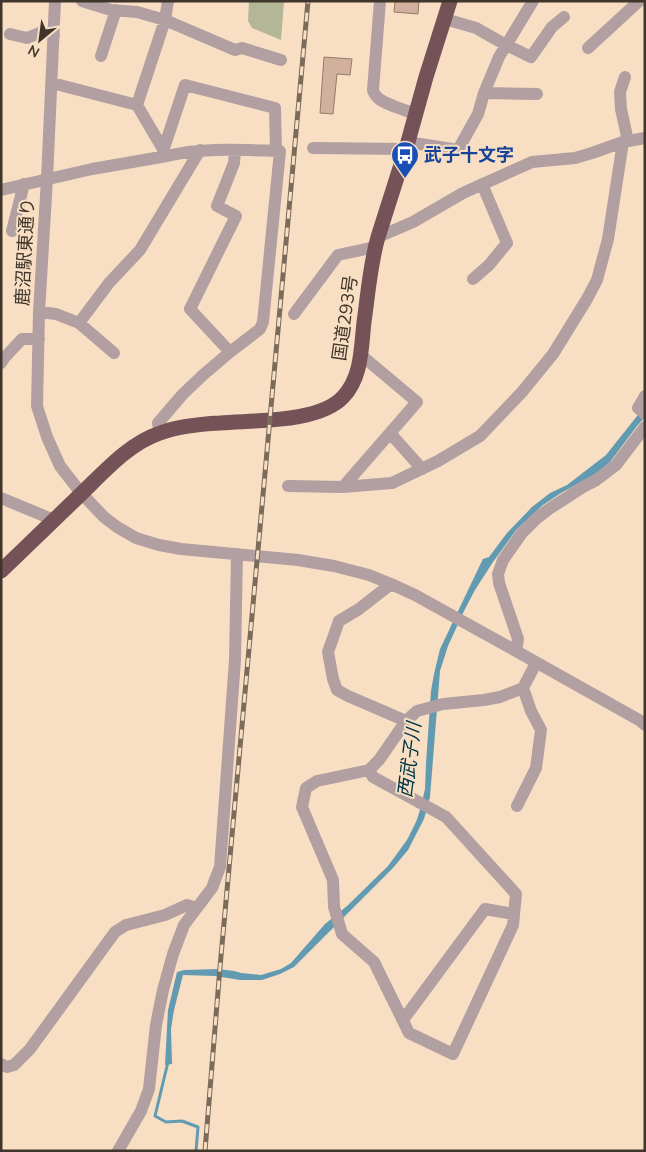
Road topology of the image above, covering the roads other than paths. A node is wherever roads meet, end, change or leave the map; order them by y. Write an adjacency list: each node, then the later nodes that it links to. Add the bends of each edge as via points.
1 (55, 1): 13 (street, 鹿沼駅東通り)
2 (82, 1): 8 (street)
3 (168, 1): 11 (street)
4 (380, 1): 23 (street, via 374,94)
5 (450, 1): 10 (highway, 国道293号)
6 (533, 1): 14 (street)
7 (639, 1): 15 (street)
8 (113, 7): 11 (street); 16 (street)
9 (564, 16): 14 (street, via 531,57)
10 (445, 19): 14 (street, via 476,28); 23 (highway, 国道293号)
11 (165, 20): 17 (street, via 234,50 242,48); 22 (street)
12 (10, 34): 13 (street, via 28,38 42,32)
13 (54, 35): 19 (street, 鹿沼駅東通り)
14 (506, 45): 20 (street)
15 (588, 48)
16 (102, 56)
17 (280, 60)
18 (625, 77): 25 (street, via 620,92)
19 (52, 83): 22 (street); 32 (street, 鹿沼駅東通り)
20 (484, 93): 21 (street); 26 (street, via 478,114 458,150)
21 (537, 94)
22 (137, 105): 31 (street)
23 (415, 114): 26 (highway, 国道293号)
24 (645, 138): 25 (street)
25 (626, 142): 34 (street, via 575,158 532,162); 52 (street, via 597,280 553,354 480,436)
26 (407, 146): 27 (street); 37 (highway, 国道293号)
27 (313, 148)
28 (200, 150): 29 (street); 31 (street); 41 (street, via 140,250 109,283)
29 (234, 150): 30 (street); 44 (street, via 234,163 217,206 236,216 190,309)
30 (276, 151): 31 (street, via 274,108 185,84); 44 (street, via 280,151 263,322 260,329)
31 (165, 153): 32 (street)
32 (47, 179): 33 (street); 39 (street, 鹿沼駅東通り)
33 (24, 184): 35 (street); 36 (street)
34 (482, 184): 37 (street); 38 (street, via 507,243)
35 (1, 190)
36 (12, 231)
37 (376, 242): 40 (street, via 338,255); 45 (highway, 国道293号)
38 (473, 280)
39 (39, 312): 41 (street, via 56,314); 42 (street, 鹿沼駅東通り)
40 (294, 314)
41 (79, 323): 43 (street)
42 (39, 338): 46 (street, via 22,339); 55 (street, 鹿沼駅東通り, via 37,406 60,466)
43 (114, 352)
44 (230, 352): 50 (street, via 183,394 158,423)
45 (361, 355): 50 (highway, 国道293号, via 358,369 343,397 315,414 196,425); 51 (street, via 417,402)
46 (2, 358)
47 (645, 396): 48 (street, via 638,408)
48 (645, 414)
49 (645, 427): 61 (street, via 616,465 536,519 503,560 498,574 499,583 518,639)
50 (160, 433): 55 (highway, 国道293号, via 119,458)
51 (390, 433): 52 (street); 54 (street)
52 (422, 469): 54 (street, via 392,483)
53 (288, 486): 54 (street)
54 (343, 487)
55 (81, 494): 57 (highway, 国道293号); 58 (street, 鹿沼駅東通り, via 117,528 136,538 159,546)
56 (1, 498): 57 (street)
57 (54, 520): 59 (highway, 国道293号)
58 (237, 554): 60 (street, 鹿沼駅東通り, via 334,566); 68 (street, via 235,660 220,867 212,888)
59 (1, 571)
60 (391, 584): 61 (street, 鹿沼駅東通り); 64 (street, via 339,621 328,652 337,690)
61 (516, 651): 62 (street, 鹿沼駅東通り)
62 (536, 662): 63 (street); 65 (street, 鹿沼駅東通り)
63 (523, 688): 64 (street, via 484,700 443,704 417,711); 67 (street, via 541,730 536,768)
64 (406, 721): 66 (street)
65 (645, 725)
66 (369, 770): 69 (street, via 373,777 446,817 516,894); 70 (street, via 317,781 306,788 302,807 333,880 334,907 342,934 374,962)
67 (517, 806)
68 (197, 908): 71 (street, via 187,905 165,915 126,925 116,932 30,1049 14,1065 7,1067); 72 (street, via 184,925 165,981 149,1088 141,1112)
69 (514, 914): 70 (street, via 485,909); 70 (street, via 513,925 453,1054 409,1033)
70 (403, 1020)
71 (1, 1064)
72 (118, 1151)

